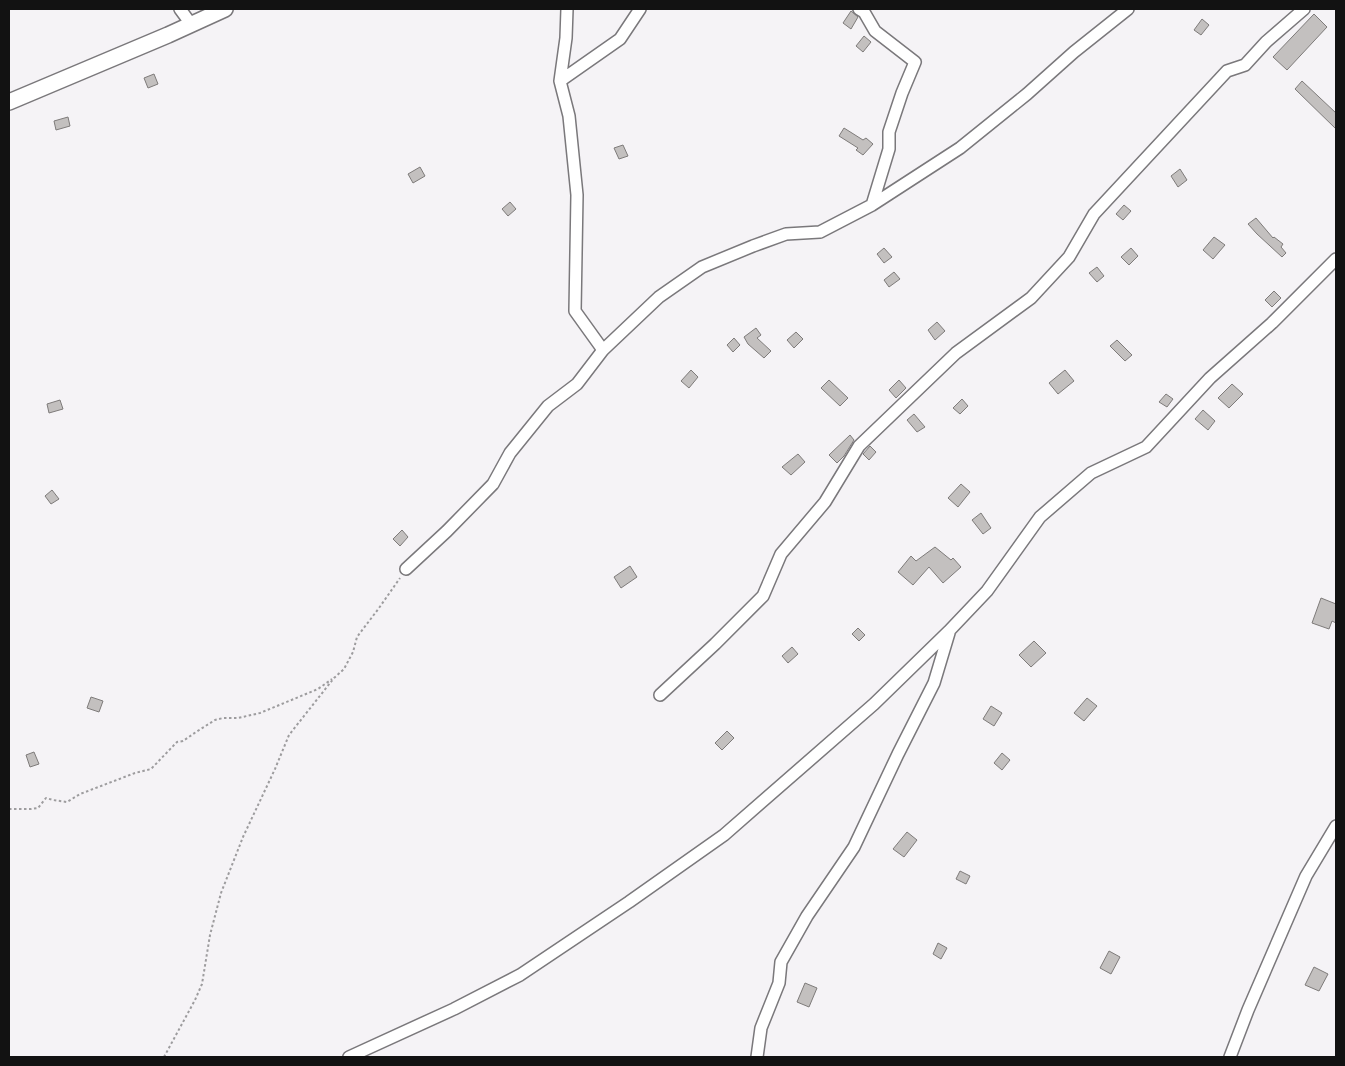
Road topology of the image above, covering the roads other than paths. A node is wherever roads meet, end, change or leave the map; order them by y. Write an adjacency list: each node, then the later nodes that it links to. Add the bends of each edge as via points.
1 (180, 9): 8 (street)
2 (225, 9): 8 (main road)
3 (567, 9): 9 (street)
4 (640, 9): 9 (street, via 620,39)
5 (859, 9): 11 (street, via 875,31 915,62 889,132 889,149)
6 (1128, 9): 11 (street, via 960,148)
7 (1304, 9): 16 (street, via 1245,65 1227,70 1094,214 1069,258 1031,298 956,353 859,446 824,502 781,554 763,596)
8 (191, 24): 10 (main road)
9 (560, 81): 13 (street, via 569,116 577,195 575,311)
10 (9, 102)
11 (872, 205): 13 (street, via 820,232 786,234 702,267 659,297)
12 (1336, 259): 15 (street, via 1272,323 1210,378 1146,447 1091,473 1040,517 987,591)
13 (603, 350): 14 (street, via 577,384 548,406 510,454 493,484)
14 (406, 569)
15 (949, 631): 18 (street, via 874,704 724,835 520,975); 19 (street, via 934,683 854,847 807,916 781,962 779,983 761,1028)
16 (660, 695)
17 (1336, 826): 20 (street, via 1306,876)
18 (349, 1057)
19 (757, 1057)
20 (1230, 1057)

